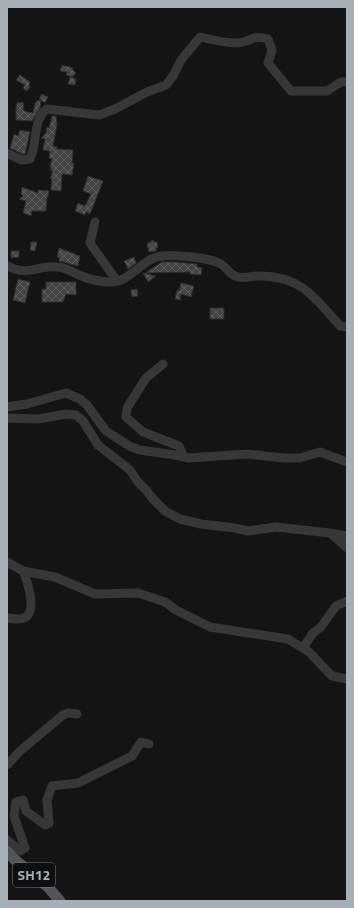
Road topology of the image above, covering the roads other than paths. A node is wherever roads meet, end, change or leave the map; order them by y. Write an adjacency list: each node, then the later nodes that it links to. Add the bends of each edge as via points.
1 (347, 82): 2 (street, via 341,82 327,91 291,91 268,64 272,50 268,39 257,36 239,43 200,37 181,60 166,85 99,115 47,109 41,113 30,159 22,160)
2 (7, 153)
3 (95, 222): 5 (street, via 90,243)
4 (7, 266): 5 (street, via 24,271 57,266 96,281)
5 (118, 281): 6 (street, via 128,277 151,259 161,256 186,256 210,260 220,263 234,276 272,277 293,282 313,295 340,326)
6 (347, 327)
7 (163, 364): 10 (street, via 146,378 127,408 126,417 143,432 179,446)
8 (7, 407): 10 (street, via 66,393 80,399 106,431 131,447)
9 (7, 418): 12 (street, via 38,419 66,414 76,415 83,421 98,445 130,470 165,511 180,519 248,531 276,527)
10 (184, 457): 11 (street, via 248,454 300,458 320,452)
11 (347, 462)
12 (330, 533): 13 (street); 14 (street)
13 (347, 536)
14 (347, 548)
15 (7, 562): 16 (street)
16 (23, 571): 18 (street, via 30,591 29,613 20,619); 19 (street, via 55,577 95,594 138,593 165,602 210,627 288,639)
17 (347, 601): 19 (street, via 336,606)
18 (7, 618)
19 (303, 648): 20 (street, via 332,676)
20 (347, 679)
21 (77, 714): 23 (street, via 63,715)
22 (150, 744): 24 (street, via 141,742 132,756 78,783 52,786 47,800 49,823 45,825 26,811 23,800 16,802 14,816 25,848 20,851)
23 (7, 765)
24 (7, 840)
25 (7, 851): 26 (main road, SH12)
26 (60, 901)

